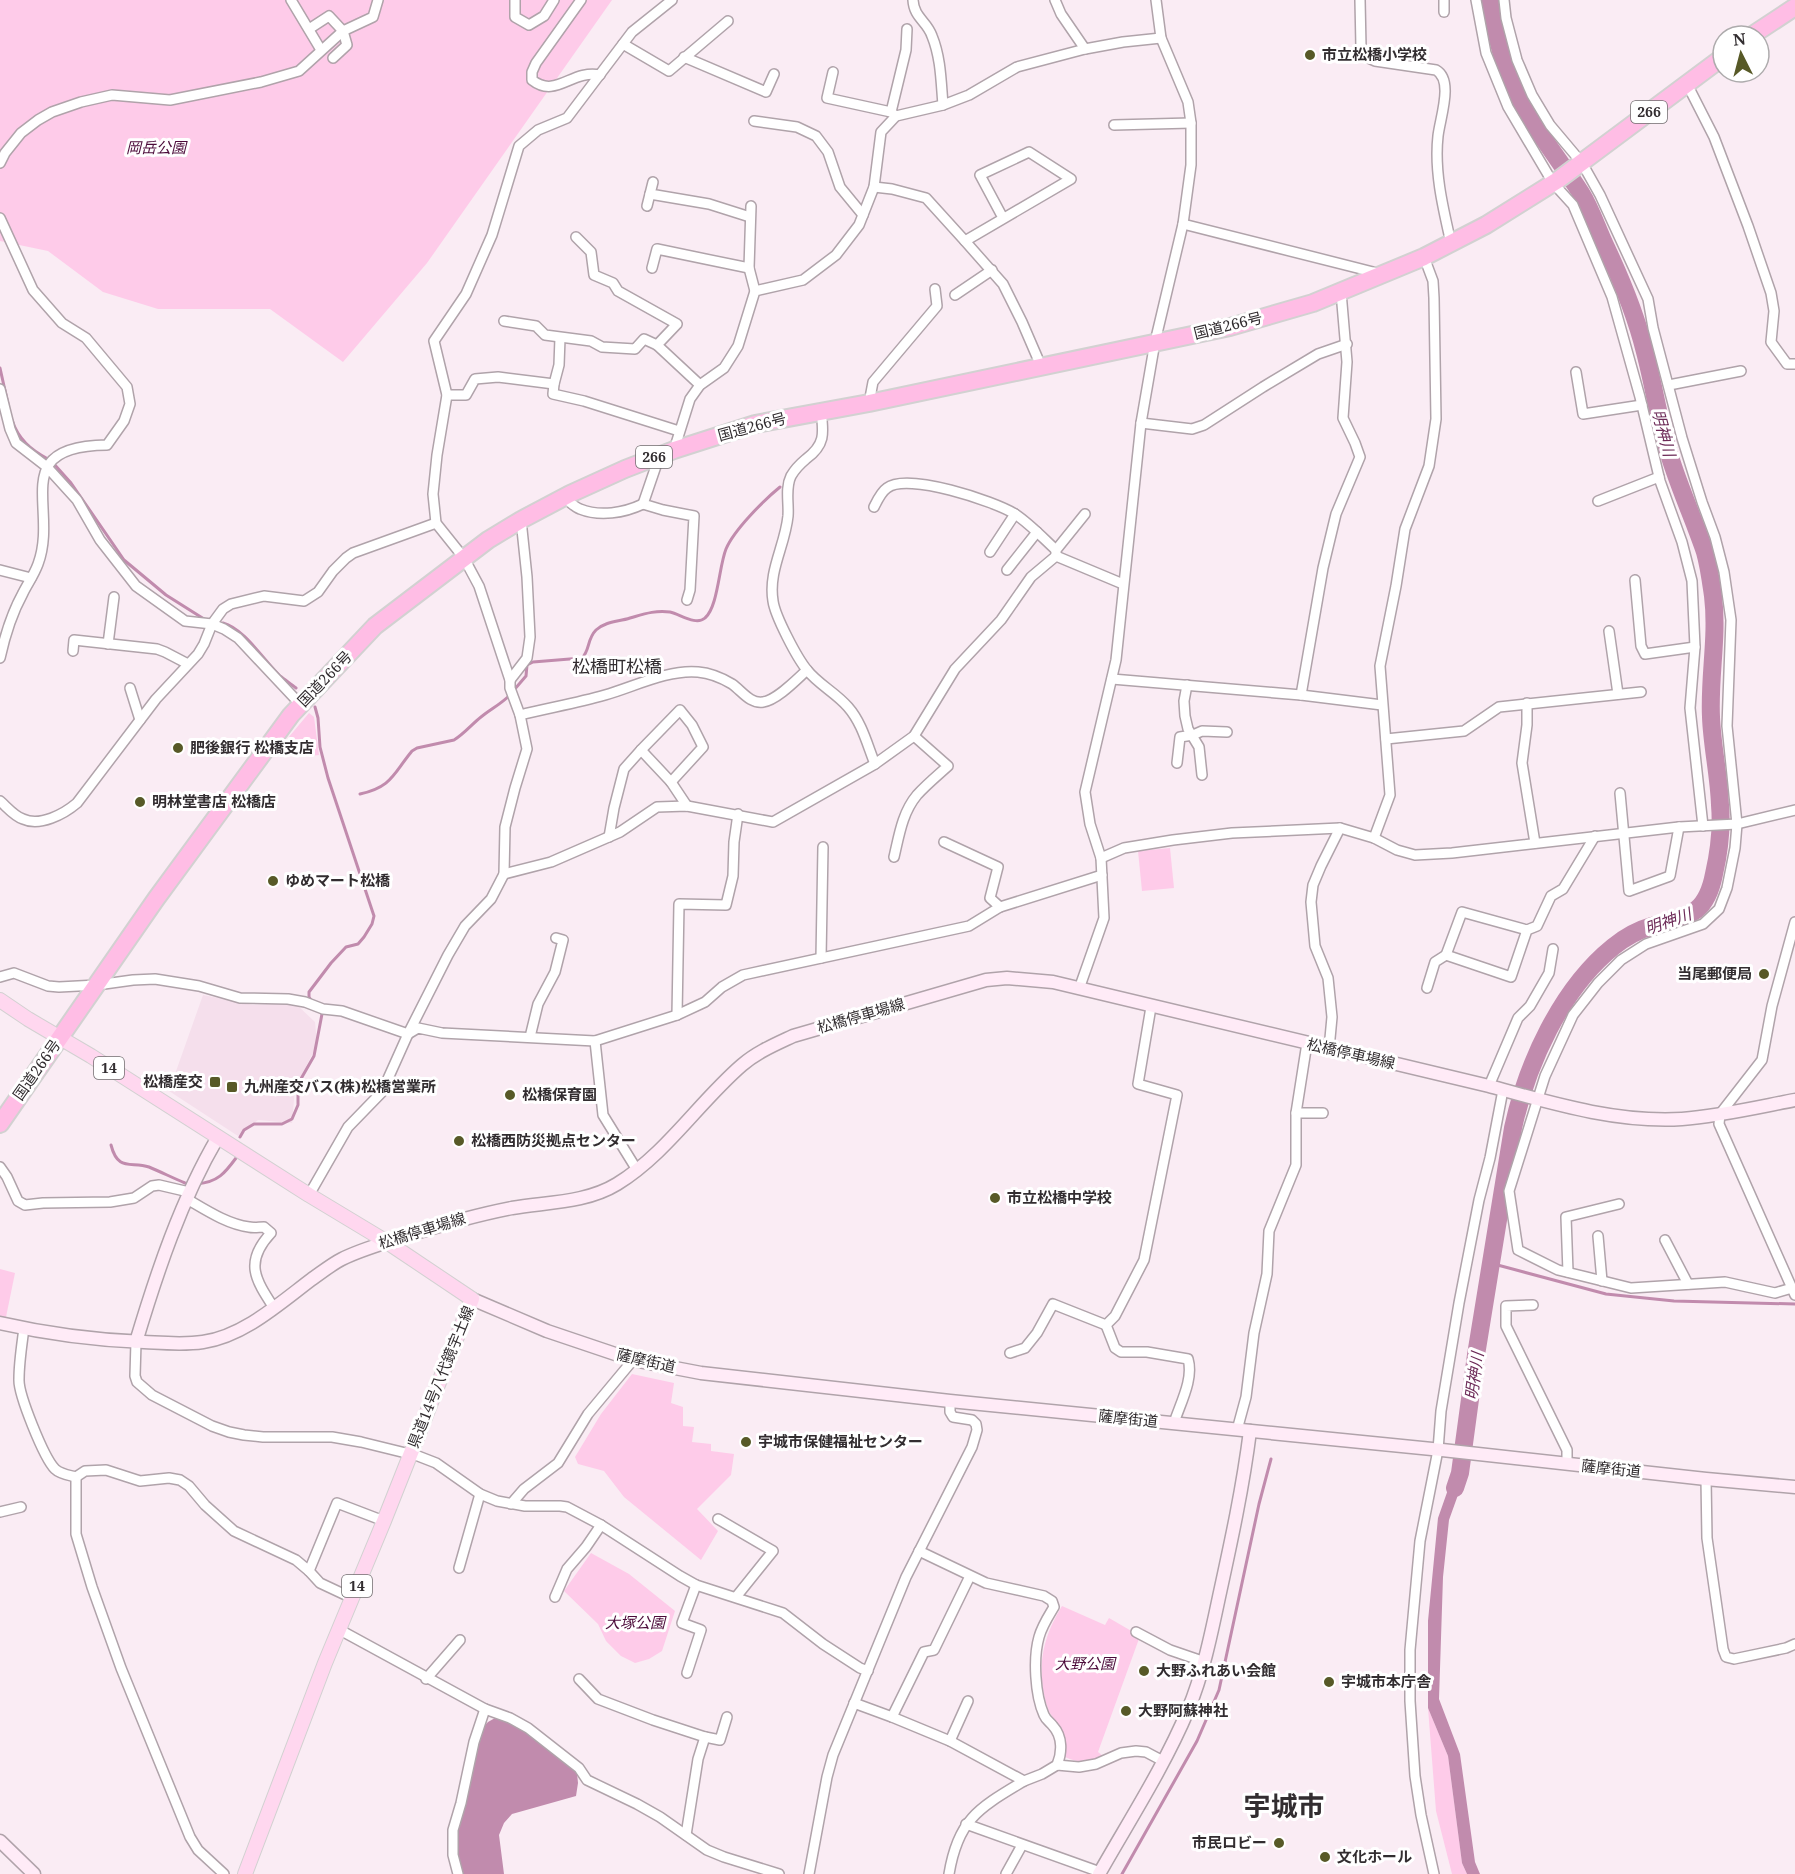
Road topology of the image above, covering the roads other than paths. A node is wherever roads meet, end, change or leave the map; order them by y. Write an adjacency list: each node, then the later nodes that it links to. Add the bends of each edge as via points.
1 (291, 0): 18 (street)
2 (378, 0): 20 (street, via 372,17)
3 (514, 0): 4 (street, via 515,17 528,25 544,16)
4 (554, 0)
5 (580, 0): 30 (street, via 537,63 532,80 550,88 577,77)
6 (672, 0): 22 (street)
7 (913, 0): 32 (street, via 914,10 931,32 938,53)
8 (1055, 0): 23 (street)
9 (1156, 0): 21 (street)
10 (1360, 0): 52 (street, via 1364,56 1437,70 1446,82 1438,139 1438,174)
11 (1444, 0): 15 (street)
12 (1476, 0): 40 (street, via 1486,53 1508,107)
13 (1504, 0): 38 (street, via 1517,60 1532,95)
14 (1795, 7): 17 (highway)
15 (1444, 12)
16 (728, 21): 25 (street)
17 (1769, 24)
18 (309, 29): 20 (street, via 329,16); 24 (street)
19 (908, 29): 33 (street)
20 (343, 31): 24 (street); 26 (street, via 348,45)
21 (1161, 38): 23 (street); 35 (street, via 1188,102)
22 (623, 44): 25 (street, via 669,70); 30 (street)
23 (1085, 49): 32 (street, via 1017,67)
24 (321, 50): 37 (street, via 299,71 261,82 170,100 112,95 52,112 21,133)
25 (684, 57): 29 (street, via 766,92)
26 (333, 58)
27 (1711, 66): 31 (highway, 国道266号 / 266)
28 (833, 72): 33 (street, via 827,98)
29 (774, 74)
30 (600, 75): 75 (street, via 567,118 538,130 519,146 492,235 466,294 434,341)
31 (1686, 84): 38 (highway, 国道266号 / 266); 67 (street, via 1714,137 1771,293 1771,342 1787,364)
32 (943, 105): 33 (street)
33 (894, 114): 41 (street, via 882,132)
34 (754, 121): 45 (street, via 797,127 816,136 828,152 840,187)
35 (1191, 123): 36 (street); 49 (street, via 1191,165)
36 (1114, 125)
37 (0, 163)
38 (1579, 165): 40 (highway, 国道266号 / 266); 73 (street, via 1600,195 1648,299)
39 (653, 182): 42 (street)
40 (1556, 182): 52 (highway, 国道266号 / 266); 77 (street, via 1573,205 1612,297)
41 (874, 187): 45 (street); 51 (street, via 926,198)
42 (650, 194): 43 (street); 46 (street, via 709,204)
43 (647, 206)
44 (751, 206): 46 (street)
45 (864, 214): 59 (street, via 836,255 812,274 803,280)
46 (750, 217): 55 (street)
47 (0, 218): 83 (street, via 33,290 62,323 86,338 127,387 130,404 124,421 107,445 69,450)
48 (1003, 218): 48 (street, via 1052,190 1071,179 1029,152 980,175); 51 (street)
49 (1183, 224): 57 (street); 64 (street)
50 (576, 237): 66 (street, via 591,252 594,275 677,324)
51 (966, 241): 56 (street)
52 (1451, 243): 53 (highway, 国道266号 / 266)
53 (1424, 257): 57 (highway, 国道266号 / 266); 121 (street, via 1433,281 1436,419 1429,466 1405,529 1387,623 1380,666)
54 (652, 268): 55 (street, via 657,249)
55 (749, 268): 59 (street)
56 (992, 270): 61 (street); 68 (street, via 1023,322)
57 (1384, 274): 60 (highway, 国道266号 / 266)
58 (935, 289): 76 (street, via 937,306 873,382)
59 (756, 291): 72 (street, via 738,346 724,368)
60 (1341, 292): 64 (highway, 国道266号 / 266, via 1230,327); 65 (street)
61 (955, 295)
62 (504, 321): 63 (street, via 536,326 545,335)
63 (560, 338): 66 (street, via 591,341 602,347 635,349 644,339); 71 (street)
64 (1155, 342): 68 (highway, 国道266号 / 266); 79 (street)
65 (1347, 344): 79 (street, via 1318,354 1204,425 1192,429); 118 (street, via 1343,418 1360,457 1336,514)
66 (657, 345): 72 (street)
67 (1795, 364)
68 (1041, 366): 76 (highway, 国道266号 / 266)
69 (1741, 370): 73 (street)
70 (1576, 372): 77 (street, via 1583,414)
71 (554, 384): 75 (street, via 498,376 475,379 466,395); 80 (street, via 553,394)
72 (700, 385): 80 (street, via 690,399)
73 (1669, 385): 138 (street, via 1724,572 1731,620 1727,726)
74 (0, 389): 83 (street, via 12,436)
75 (447, 395): 92 (street, via 433,494)
76 (869, 403): 78 (highway, 国道266号 / 266)
77 (1642, 405): 84 (street)
78 (821, 411): 81 (highway, 国道266号 / 266, via 755,424); 111 (street, via 823,441 790,478 786,526 773,571 773,603)
79 (1141, 423): 101 (street)
80 (679, 430): 81 (street)
81 (674, 450): 82 (highway, 国道266号 / 266)
82 (658, 456): 85 (highway, 国道266号 / 266); 87 (street)
83 (47, 467): 99 (street, via 41,503 43,548); 104 (street, via 77,500 100,540 136,586 185,621)
84 (1659, 477): 86 (street); 107 (street, via 1692,581)
85 (564, 497): 87 (street, via 580,510 611,513); 91 (highway, 国道266号 / 266)
86 (1598, 501)
87 (642, 504): 103 (street, via 694,516)
88 (873, 507): 89 (street, via 886,488 898,483 930,485 992,502)
89 (1015, 514): 93 (street); 94 (street)
90 (1085, 514): 95 (street)
91 (521, 520): 96 (highway, 国道266号 / 266); 113 (street, via 530,637 526,657)
92 (436, 523): 96 (street); 104 (street, via 353,553 318,592 303,601 272,596 250,599 223,609)
93 (1038, 532): 95 (street); 98 (street)
94 (990, 552)
95 (1056, 553): 101 (street); 126 (street, via 1031,577 1001,620 955,669)
96 (464, 558): 113 (street, via 479,586); 120 (highway, 国道266号 / 266, via 375,626)
97 (0, 570): 99 (street)
98 (1007, 570)
99 (31, 578): 109 (street, via 15,609)
100 (1635, 580): 107 (street, via 1645,654)
101 (1124, 584): 112 (street)
102 (114, 597): 106 (street)
103 (687, 600)
104 (212, 624): 110 (street, via 204,644); 120 (street, via 238,638)
105 (1609, 631): 117 (street)
106 (108, 644): 108 (street, via 75,636); 110 (street, via 161,650)
107 (1695, 647): 139 (street, via 1690,708)
108 (73, 651)
109 (0, 658)
110 (188, 664): 123 (street)
111 (807, 670): 122 (street, via 775,697 760,703 717,676 697,672 672,674 603,696); 130 (street, via 848,707 859,723)
112 (1112, 679): 114 (street); 150 (street, via 1085,792)
113 (510, 684): 122 (street)
114 (1187, 685): 118 (street); 125 (street, via 1185,716)
115 (130, 688): 123 (street)
116 (1641, 692): 117 (street)
117 (1618, 694): 119 (street)
118 (1301, 695): 121 (street)
119 (1527, 703): 127 (street, via 1499,707 1464,731); 147 (street, via 1522,763)
120 (300, 704): 161 (highway, 国道266号 / 266)
121 (1382, 705): 127 (street)
122 (520, 715): 151 (street, via 527,749 505,827)
123 (140, 720): 134 (street, via 70,808 48,819 28,821 20,819)
124 (1227, 732): 125 (street, via 1202,730)
125 (1193, 735): 129 (street, via 1180,737); 131 (street, via 1199,747)
126 (914, 736): 130 (street); 149 (street, via 948,766 908,808)
127 (1386, 739): 145 (street, via 1390,795)
128 (640, 750): 132 (street); 132 (street, via 680,710 703,747); 144 (street, via 624,769)
129 (1177, 763)
130 (875, 764): 137 (street, via 773,822)
131 (1202, 775)
132 (671, 782): 135 (street)
133 (1620, 793): 142 (street)
134 (0, 801)
135 (687, 806): 137 (street); 144 (street, via 657,807)
136 (1795, 810): 138 (street)
137 (738, 814): 166 (street, via 733,876 726,905 680,904)
138 (1736, 824): 139 (street); 175 (street, via 1735,848 1719,909 1703,924 1646,944 1598,982 1573,1015)
139 (1707, 826): 140 (street)
140 (1679, 827): 142 (street); 142 (street, via 1670,876 1629,891)
141 (1340, 828): 145 (street); 150 (street, via 1208,836 1124,848); 172 (street, via 1321,867 1311,902 1315,946 1328,978 1332,1017)
142 (1623, 833): 143 (street)
143 (1595, 836): 147 (street); 155 (street, via 1563,889 1551,896 1537,926)
144 (609, 837): 151 (street, via 551,862)
145 (1374, 838): 147 (street, via 1416,855)
146 (944, 842): 153 (street, via 998,867 990,898)
147 (1534, 843)
148 (823, 847): 159 (street)
149 (894, 857)
150 (1101, 858): 152 (street)
151 (504, 874): 167 (street, via 491,899 465,926)
152 (1102, 875): 153 (street); 163 (street, via 1104,918)
153 (1000, 907): 159 (street, via 969,926)
154 (1795, 922): 179 (street, via 1762,1060)
155 (1527, 930): 158 (street, via 1462,912); 158 (street, via 1511,978)
156 (556, 938): 168 (street, via 563,940 555,972 538,1004)
157 (1553, 949): 173 (street, via 1549,973 1530,1006 1518,1018)
158 (1446, 955): 162 (street, via 1436,962)
159 (821, 958): 166 (street, via 743,975 705,1002)
160 (0, 977): 161 (street, via 14,974 54,987)
161 (97, 985): 167 (street, via 155,979 240,998 288,999 342,1011); 169 (highway, 国道266号 / 266)
162 (1427, 988)
163 (1079, 989): 165 (street, 松橋停車場線); 183 (street, 松橋停車場線, via 1027,978 987,980 793,1036 744,1063)
164 (0, 1000): 169 (main road, 県道14号八代鏡宇土線 / 14)
165 (1151, 1007): 171 (street, 松橋停車場線); 198 (street, via 1138,1083 1177,1095 1144,1260 1115,1316)
166 (677, 1015): 170 (street)
167 (408, 1034): 168 (street, via 418,1028 489,1037); 185 (street, via 382,1092 348,1128)
168 (530, 1037): 170 (street)
169 (60, 1038): 180 (highway, 国道266号 / 266); 181 (main road, 県道14号八代鏡宇土線 / 14)
170 (595, 1041): 183 (street, via 603,1115)
171 (1307, 1043): 172 (street, 松橋停車場線); 177 (street)
172 (1329, 1048): 173 (street, 松橋停車場線)
173 (1489, 1086): 174 (street, 松橋停車場線)
174 (1508, 1092): 175 (street, 松橋停車場線); 206 (street, via 1479,1200 1459,1303 1441,1411)
175 (1535, 1099): 179 (street, 松橋停車場線, via 1648,1119); 190 (street, via 1509,1191 1518,1250)
176 (1795, 1100): 179 (street, 松橋停車場線)
177 (1296, 1113): 178 (street); 205 (street, via 1296,1165 1269,1231)
178 (1323, 1113)
179 (1720, 1114): 193 (street, via 1719,1124)
180 (0, 1124)
181 (218, 1137): 184 (street); 185 (main road, 県道14号八代鏡宇土線 / 14)
182 (0, 1167): 184 (street, via 18,1201 25,1205 110,1202 134,1198 159,1185)
183 (637, 1170): 189 (street, 松橋停車場線, via 616,1185 588,1197 474,1215)
184 (190, 1190): 196 (street, via 214,1215 237,1225 268,1230 270,1233 256,1253 256,1278); 200 (street)
185 (309, 1195): 189 (main road, 県道14号八代鏡宇土線 / 14)
186 (1619, 1204): 190 (street, via 1566,1217)
187 (1598, 1236): 191 (street)
188 (1665, 1240): 192 (street)
189 (387, 1242): 194 (main road, 県道14号八代鏡宇土線 / 14); 196 (street, 松橋停車場線, via 340,1259)
190 (1568, 1272): 191 (street)
191 (1602, 1281): 192 (street, via 1631,1288)
192 (1688, 1284): 193 (street, via 1725,1282 1775,1293)
193 (1794, 1292)
194 (472, 1299): 202 (street, 薩摩街道, via 547,1331); 207 (main road, 県道14号八代鏡宇土線 / 14)
195 (1533, 1305): 208 (street, via 1506,1306 1506,1326 1567,1450)
196 (274, 1308): 200 (street, 松橋停車場線, via 241,1328 205,1342)
197 (0, 1323): 199 (street, 松橋停車場線)
198 (1106, 1325): 201 (street, via 1053,1304 1025,1348); 204 (street, via 1115,1348 1122,1352 1188,1359 1186,1386)
199 (24, 1328): 200 (street, 松橋停車場線, via 87,1339); 209 (street, via 20,1393 49,1461 63,1474)
200 (136, 1342): 207 (street, via 137,1382 152,1395 212,1426 263,1437 344,1438)
201 (1010, 1353)
202 (633, 1360): 203 (street, 薩摩街道, via 701,1373); 213 (street, via 588,1414 558,1463)
203 (950, 1401): 204 (street, 薩摩街道); 219 (street, via 953,1417 972,1420 977,1430)
204 (1174, 1423): 205 (street, 薩摩街道)
205 (1243, 1431): 206 (street, 薩摩街道); 231 (street, via 1233,1532)
206 (1440, 1450): 208 (street, 薩摩街道); 260 (street, via 1420,1541 1410,1661 1415,1776)
207 (409, 1454): 212 (street, via 436,1463); 217 (main road, 県道14号八代鏡宇土線 / 14)
208 (1567, 1464): 210 (street, 薩摩街道)
209 (76, 1477): 221 (street, via 85,1471 106,1470 140,1481 180,1480 229,1528 296,1560); 253 (street, via 76,1534 105,1627 190,1837 198,1851)
210 (1706, 1479): 211 (street, 薩摩街道); 230 (street, via 1708,1548 1726,1657 1734,1659)
211 (1795, 1487)
212 (480, 1494): 213 (street); 220 (street)
213 (511, 1504): 218 (street, via 567,1507)
214 (21, 1507): 215 (street)
215 (0, 1512)
216 (718, 1519): 225 (street, via 773,1551)
217 (384, 1521): 221 (street, via 337,1503); 226 (main road, 県道14号八代鏡宇土線 / 14)
218 (601, 1526): 223 (street); 224 (street, via 567,1569)
219 (919, 1551): 222 (street); 232 (street)
220 (459, 1568)
221 (309, 1571): 226 (street, via 320,1583)
222 (970, 1576): 240 (street, via 934,1650 924,1652); 244 (street, via 1052,1601 1054,1607 1039,1636 1036,1677 1044,1715 1054,1726 1061,1744)
223 (696, 1585): 225 (street); 233 (street, via 682,1623 701,1630)
224 (555, 1597)
225 (736, 1597): 232 (street, via 783,1613 823,1644)
226 (352, 1598): 227 (main road, 県道14号八代鏡宇土線 / 14)
227 (340, 1630): 234 (street); 254 (main road, 県道14号八代鏡宇土線 / 14)
228 (1136, 1632): 231 (street)
229 (460, 1640): 234 (street)
230 (1795, 1644)
231 (1205, 1662): 243 (street)
232 (868, 1671): 237 (street)
233 (687, 1673)
234 (426, 1678): 238 (street)
235 (579, 1679): 241 (street, via 598,1699)
236 (968, 1701): 242 (street)
237 (854, 1703): 240 (street); 257 (street, via 827,1777)
238 (485, 1709): 247 (street, via 528,1728 573,1763 587,1780 637,1804); 255 (street, via 453,1830)
239 (727, 1717): 241 (street, via 720,1740)
240 (892, 1717): 242 (street)
241 (705, 1737): 247 (street)
242 (950, 1741): 245 (street)
243 (1163, 1761): 244 (street, via 1136,1751 1096,1764); 251 (street)
244 (1057, 1765): 245 (street)
245 (1024, 1781): 246 (street)
246 (966, 1824): 249 (street); 258 (street, via 955,1845)
247 (686, 1835): 250 (street, via 707,1850)
248 (0, 1841): 252 (street)
249 (1022, 1845): 251 (street); 259 (street)
250 (749, 1869): 256 (street)
251 (1099, 1873)
252 (34, 1874)
253 (224, 1874)
254 (245, 1874)
255 (458, 1874)
256 (779, 1874)
257 (809, 1874)
258 (949, 1874)
259 (1006, 1874)
260 (1434, 1874)

